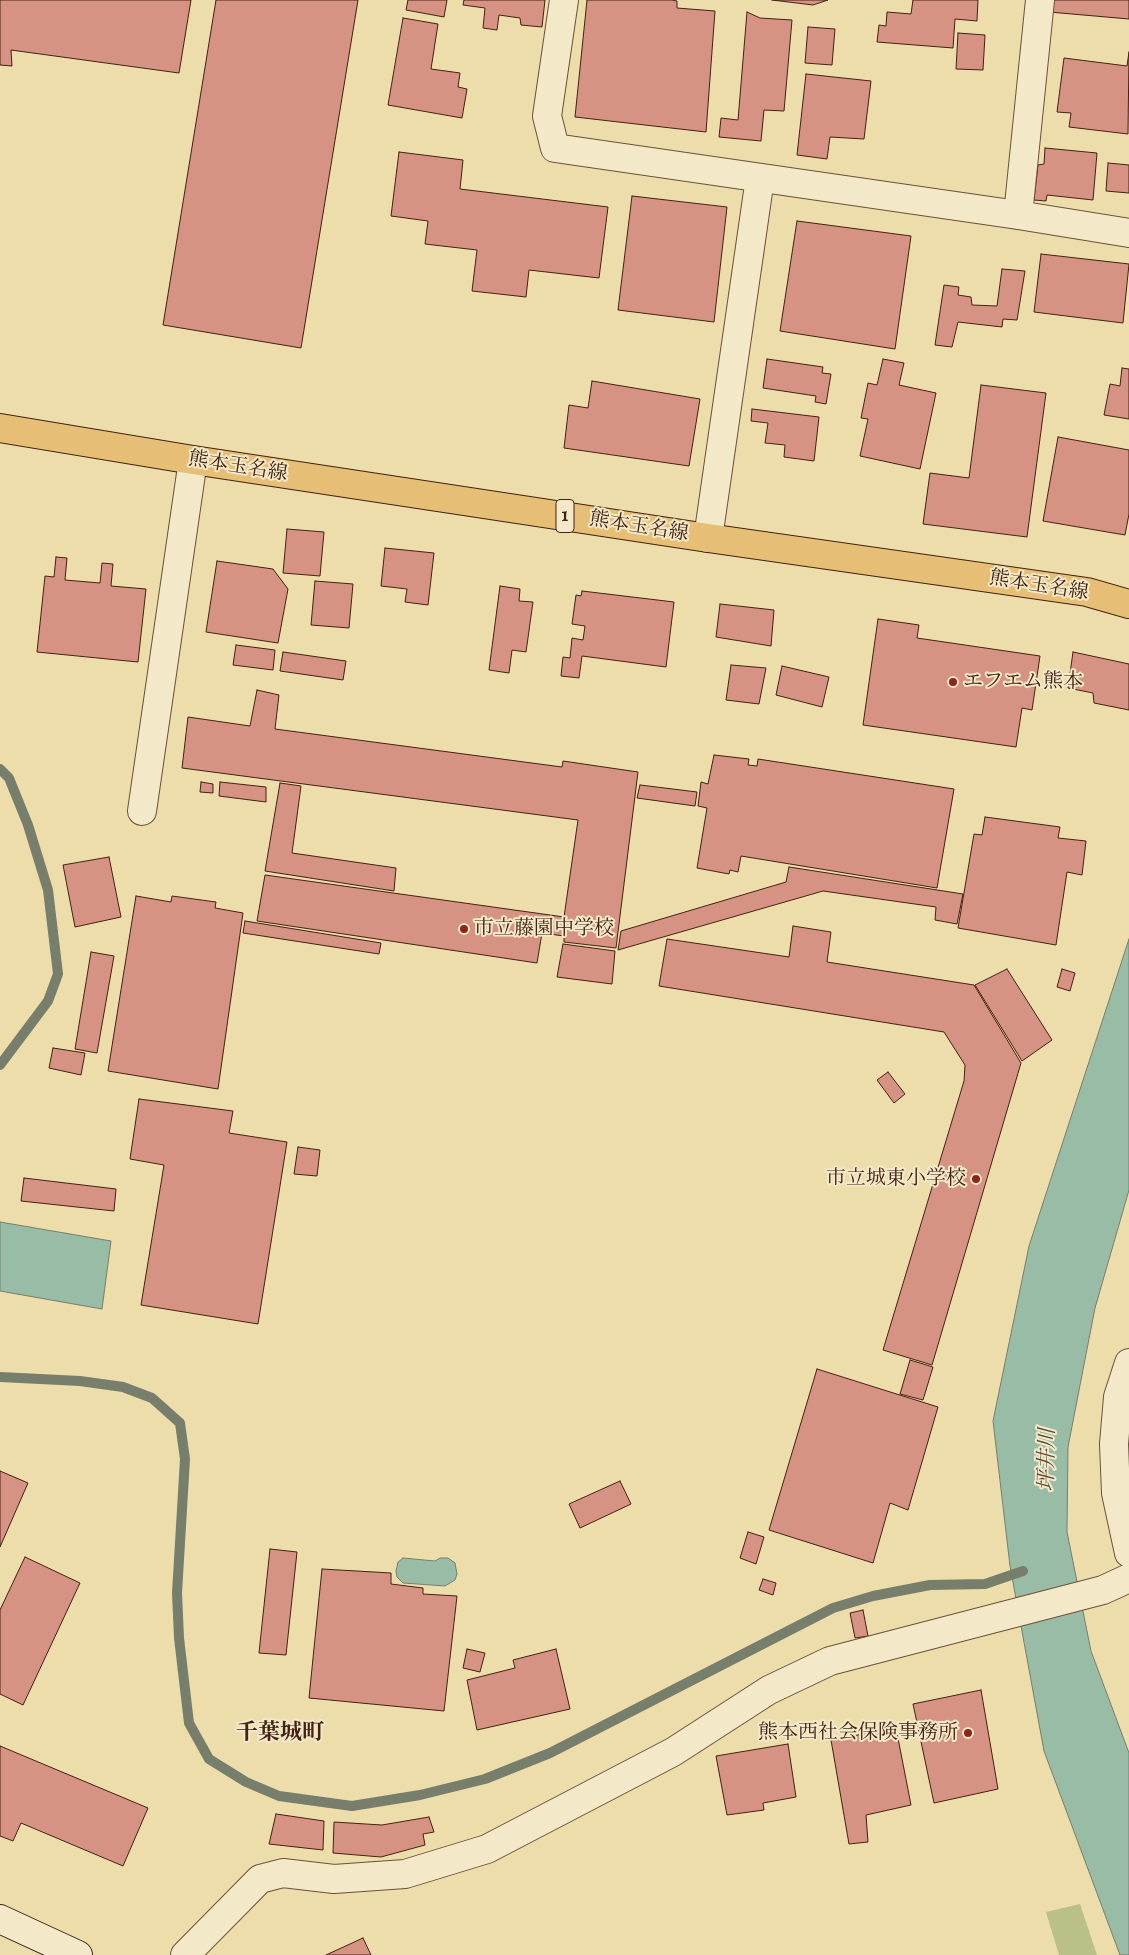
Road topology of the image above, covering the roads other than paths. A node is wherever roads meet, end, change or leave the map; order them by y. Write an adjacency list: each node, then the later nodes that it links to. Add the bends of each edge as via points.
1 (564, 0): 3 (street, via 547,116 555,148)
2 (1040, 0): 4 (street)
3 (760, 178): 4 (street); 8 (street)
4 (1018, 215): 5 (street)
5 (1129, 233)
6 (0, 428): 7 (main road, 熊本玉名線 / 1)
7 (193, 460): 8 (main road, 熊本玉名線 / 1); 10 (street)
8 (708, 538): 9 (main road, 熊本玉名線 / 1, via 1087,592)
9 (1129, 604)
10 (142, 810)
11 (1129, 1363): 12 (street, via 1118,1397 1114,1444 1116,1493)
12 (1129, 1554)
13 (1129, 1578): 16 (street, via 1103,1590 830,1661 770,1690 673,1752 487,1848 405,1874 334,1878 283,1873 260,1879)
14 (0, 1919): 15 (street)
15 (78, 1955)
16 (185, 1955)

